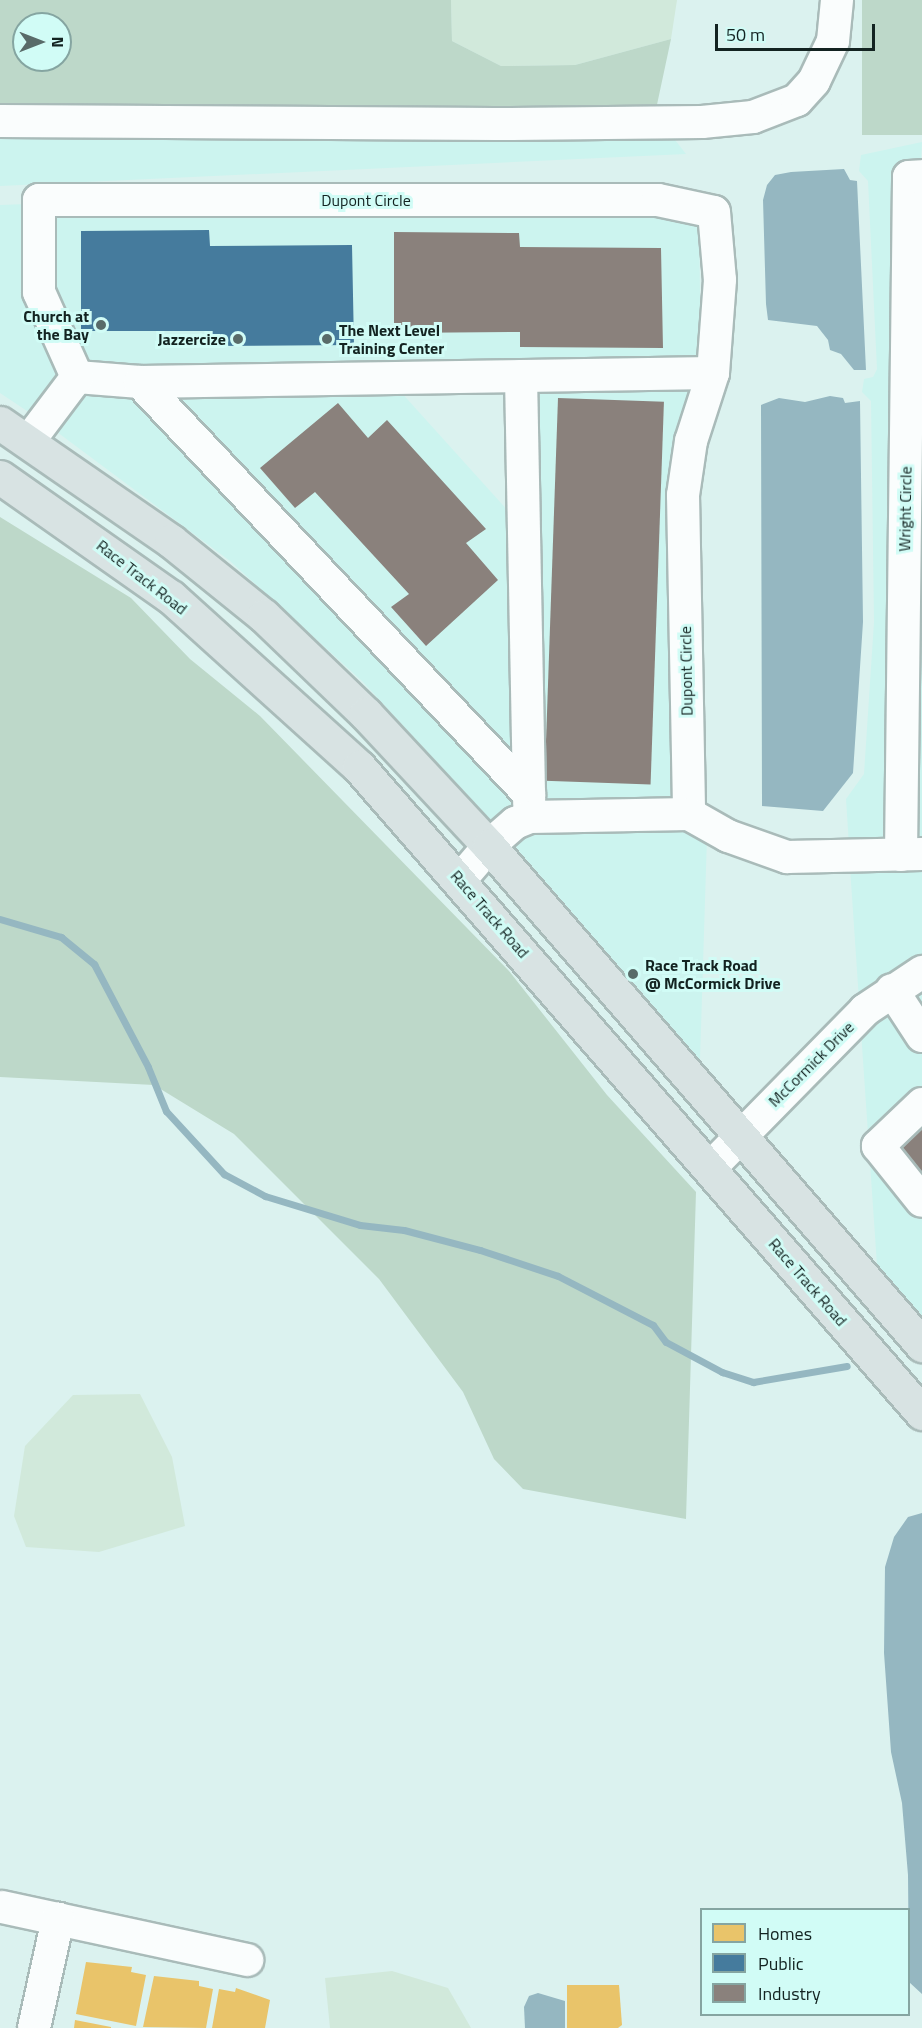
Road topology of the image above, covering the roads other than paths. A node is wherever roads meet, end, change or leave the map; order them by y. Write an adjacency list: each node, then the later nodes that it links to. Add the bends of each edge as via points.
1 (837, 0): 2 (street, via 833,41 814,81 797,100 774,112 745,118 522,124)
2 (0, 121)
3 (922, 176): 11 (street, Wright Circle, via 909,177)
4 (713, 373): 5 (street); 6 (street, Dupont Circle, via 720,280 714,212 658,200 39,200 39,291); 13 (street, Dupont Circle, via 691,441 683,495)
5 (521, 376): 7 (street); 12 (street)
6 (77, 377): 7 (street); 9 (street)
7 (140, 382): 12 (street)
8 (0, 423): 9 (main road)
9 (28, 442): 14 (main road, via 171,541 264,616 382,729)
10 (0, 477): 16 (main road, Race Track Road, via 171,597 359,767)
11 (913, 542): 15 (street, Wright Circle)
12 (529, 806): 13 (street); 14 (street)
13 (689, 814): 15 (street, Wright Circle, via 728,836 787,857)
14 (489, 846): 16 (street); 21 (main road)
15 (912, 855)
16 (460, 880): 22 (main road, Race Track Road)
17 (922, 972): 18 (street, McCormick Drive)
18 (892, 990): 19 (street); 21 (street, McCormick Drive, via 865,1010)
19 (922, 1036)
20 (922, 1104): 23 (street, via 878,1146)
21 (741, 1136): 22 (street, McCormick Drive); 24 (main road)
22 (710, 1168): 25 (main road, Race Track Road)
23 (922, 1201)
24 (922, 1346)
25 (922, 1413)
26 (1, 1910): 27 (street)
27 (57, 1919): 28 (street); 29 (street)
28 (247, 1960)
29 (34, 2028)

